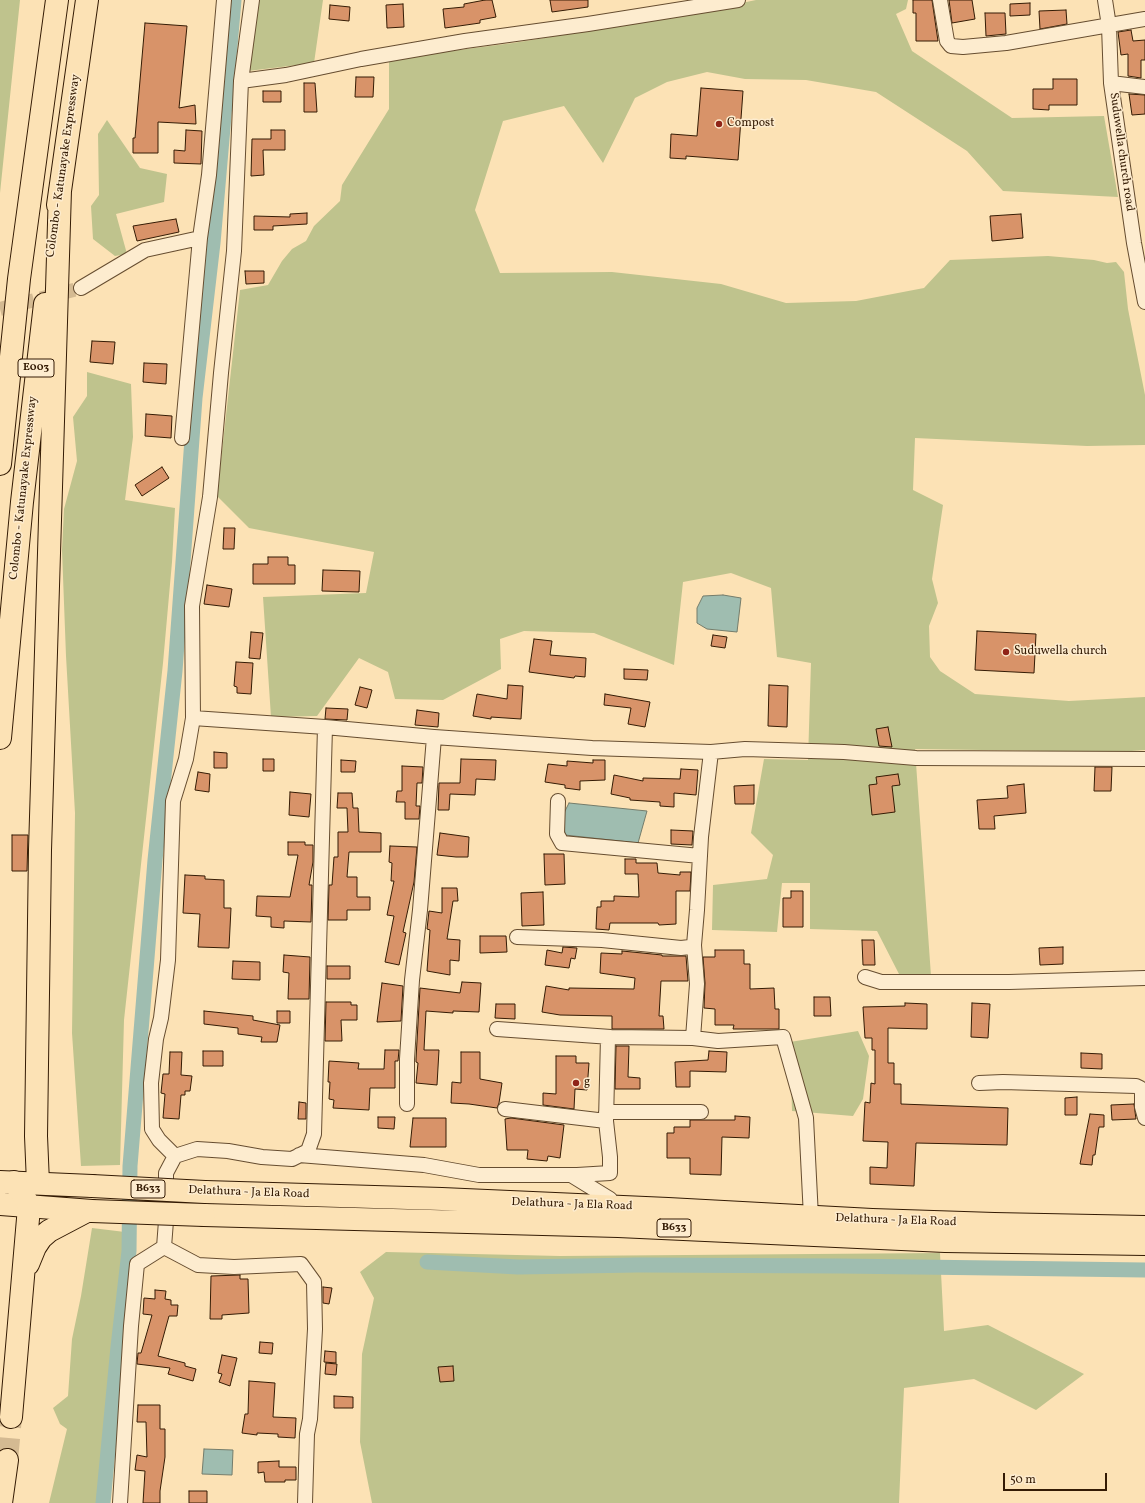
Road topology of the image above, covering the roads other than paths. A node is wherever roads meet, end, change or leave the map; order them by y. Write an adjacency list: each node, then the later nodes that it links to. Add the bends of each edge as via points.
1 (57, 0): 17 (main road, E003)
2 (87, 0): 13 (main road, Colombo - Katunayake Expressway / E003)
3 (224, 0): 14 (street, via 209,175)
4 (252, 0): 10 (street)
5 (738, 0): 10 (street, via 588,24 465,40 286,75)
6 (940, 0): 9 (street, via 947,41 951,46 1006,43)
7 (1105, 0): 9 (street, Suduwella church road)
8 (1145, 19): 9 (street)
9 (1109, 26): 11 (street, Suduwella church road)
10 (241, 81): 21 (street, via 234,251 210,496 192,606)
11 (1111, 83): 12 (street); 16 (street, Suduwella church road)
12 (1145, 87)
13 (60, 190): 24 (main road, Colombo - Katunayake Expressway / E003, via 39,342); 47 (main road, via 40,850 36,1136)
14 (200, 238): 15 (street, via 145,250); 19 (street)
15 (81, 288)
16 (1145, 302)
17 (11, 353): 18 (main road); 20 (main road, E003)
18 (0, 398)
19 (182, 438)
20 (0, 464)
21 (194, 718): 22 (street); 43 (street, via 186,759 173,801 168,960 151,1083 152,1129)
22 (325, 727): 23 (street); 42 (street, via 314,1134 308,1151)
23 (434, 737): 25 (street, via 592,748); 37 (street, via 412,980)
24 (0, 738)
25 (711, 752): 26 (street, via 745,749 844,752 916,758); 28 (street)
26 (1145, 759)
27 (558, 801): 28 (street, via 557,834 562,843)
28 (700, 856): 30 (street)
29 (517, 937): 30 (street, via 602,940 681,948)
30 (694, 945): 35 (street, via 697,984)
31 (865, 977): 32 (street, via 881,982)
32 (1145, 978)
33 (497, 1030): 34 (street)
34 (608, 1037): 35 (street); 40 (street)
35 (693, 1038): 51 (street, via 718,1041 783,1037 806,1118)
36 (979, 1083): 41 (street, via 1136,1086 1142,1091)
37 (407, 1104)
38 (505, 1109): 40 (street)
39 (701, 1112): 40 (street)
40 (606, 1116): 44 (street)
41 (1145, 1118)
42 (299, 1155): 43 (street, via 292,1158 262,1157 197,1149); 45 (street, via 424,1165 479,1175)
43 (175, 1156): 54 (street, via 166,1173)
44 (610, 1173): 45 (street); 48 (street)
45 (571, 1175): 48 (street)
46 (7, 1182): 47 (main road, Delathura - Ja Ela Road / B633); 49 (main road, via 25,1198)
47 (38, 1183): 48 (main road, Delathura - Ja Ela Road / B633, bridge, via 205,1192)
48 (610, 1203): 51 (main road, Delathura - Ja Ela Road / B633)
49 (14, 1205): 50 (main road, Delathura - Ja Ela Road / B633); 55 (main road)
50 (90, 1211): 53 (main road, Delathura - Ja Ela Road / B633, bridge, via 618,1226 945,1241); 55 (main road, via 59,1224 41,1238)
51 (811, 1217): 52 (main road, Delathura - Ja Ela Road / B633)
52 (1145, 1227)
53 (1145, 1244)
54 (164, 1247): 59 (street, via 137,1264); 60 (street, via 198,1265 234,1267 301,1264 314,1282 315,1329)
55 (24, 1273): 56 (main road)
56 (11, 1417)
57 (6, 1460): 58 (main road)
58 (1, 1503)
59 (120, 1503)
60 (305, 1503)

